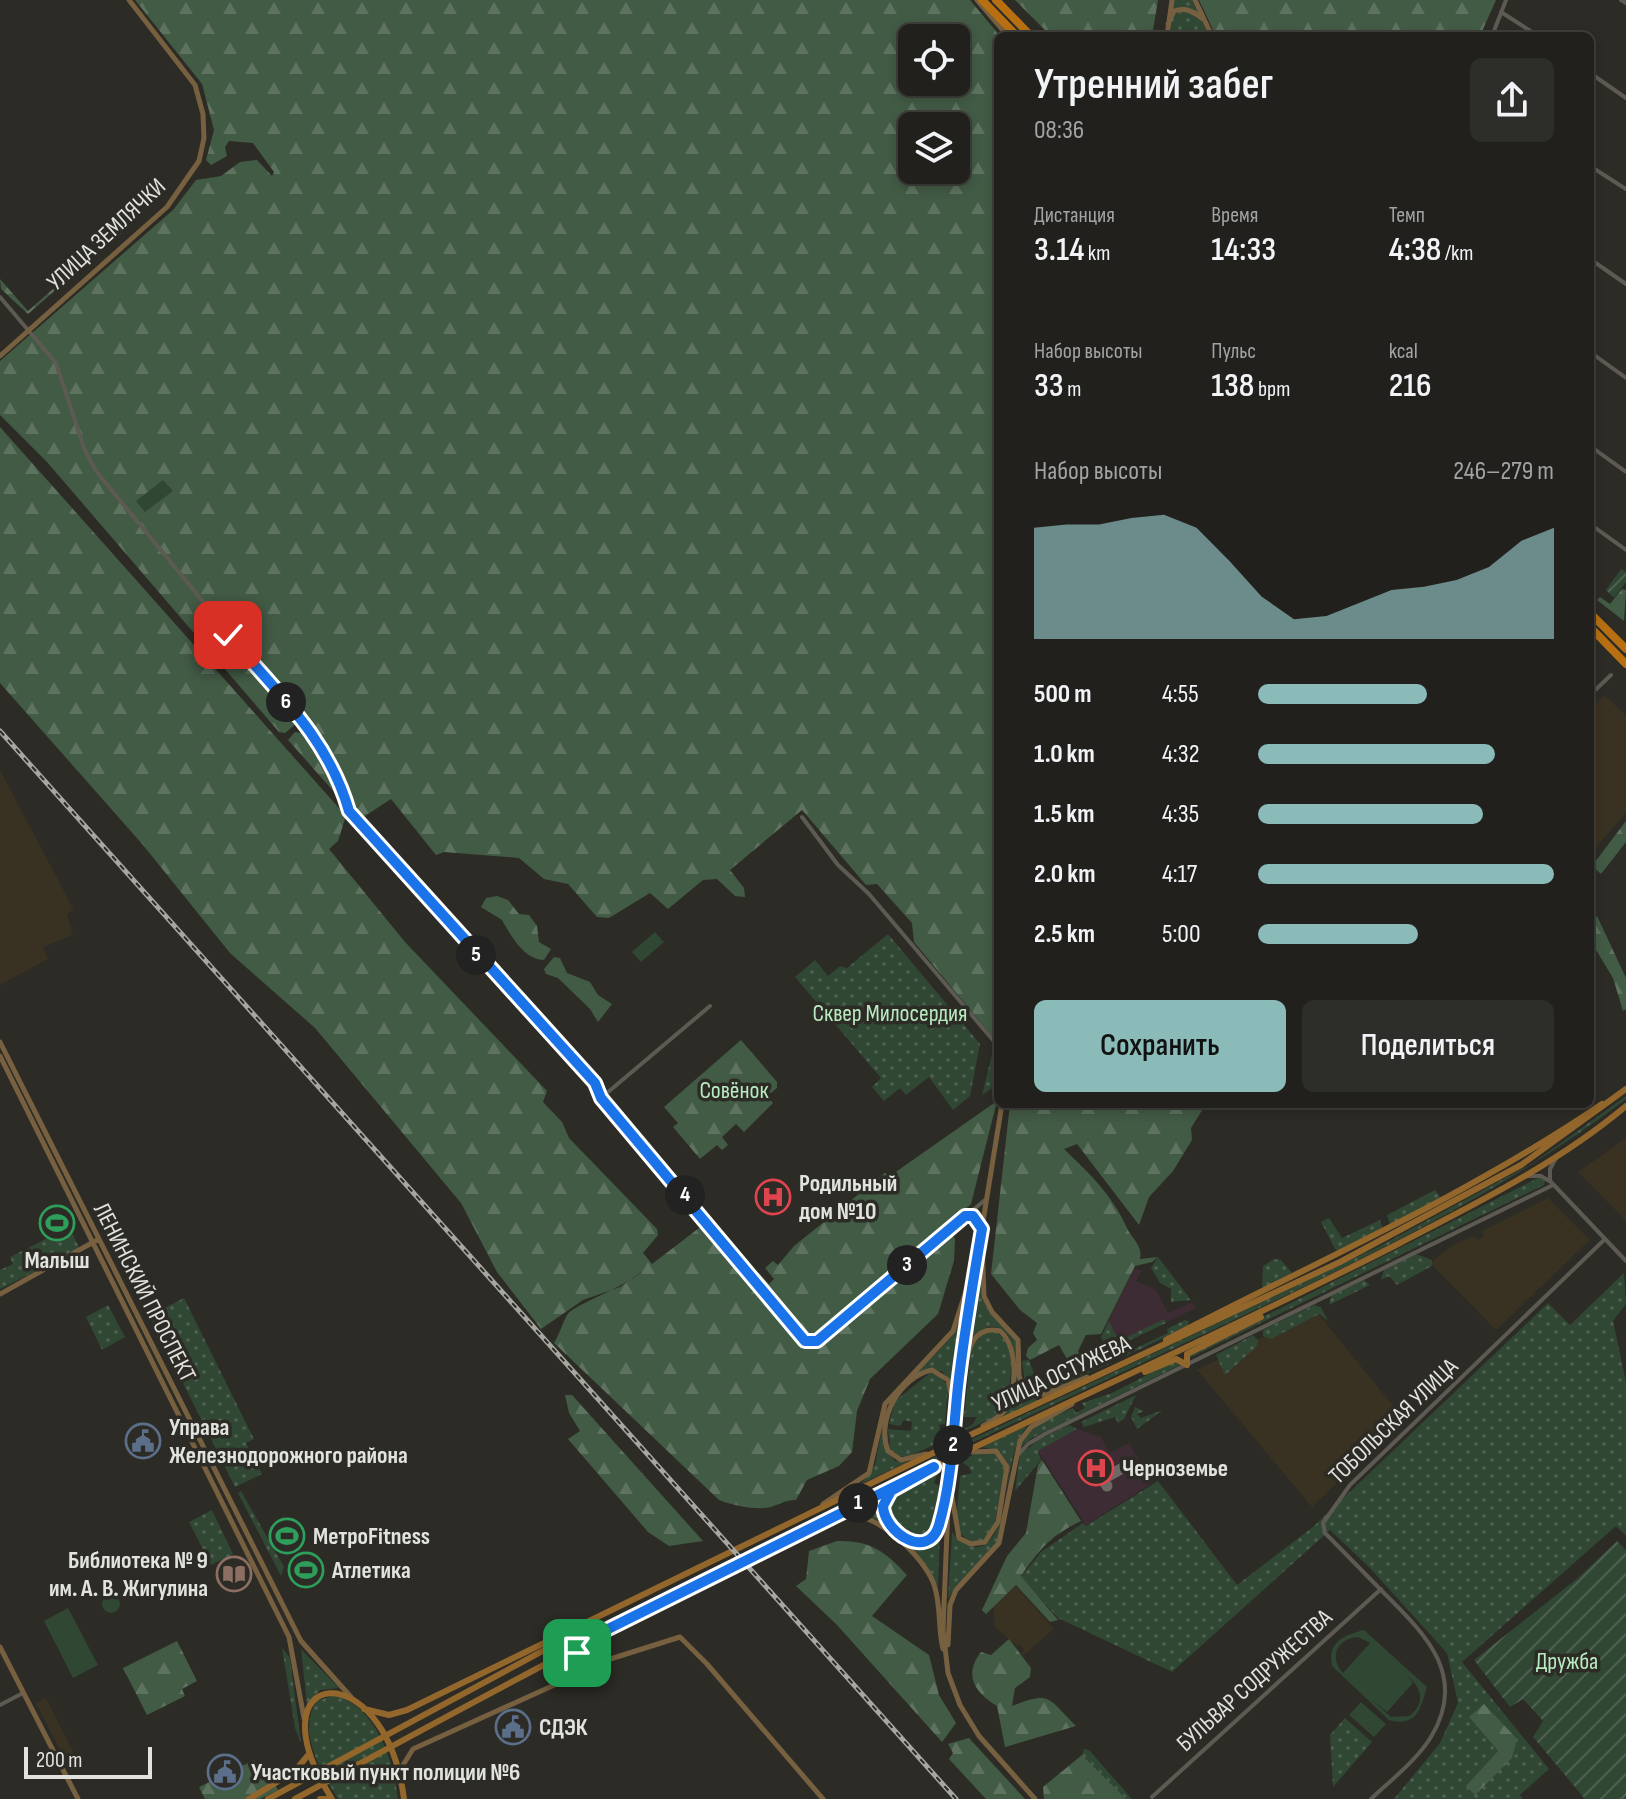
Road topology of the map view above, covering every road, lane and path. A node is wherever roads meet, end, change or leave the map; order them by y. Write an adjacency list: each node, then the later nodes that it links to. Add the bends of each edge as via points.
1 (129, 0): 26 (street, УЛИЦА ЗЕМЛЯЧКИ, via 195,85 203,114 199,161 167,207)
2 (979, 0): 12 (street); 13 (highway)
3 (996, 0): 14 (highway)
4 (1172, 0): 11 (street)
5 (1195, 0): 10 (street)
6 (1506, 0): 9 (street)
7 (1621, 0): 8 (street)
8 (1626, 3)
9 (1501, 12): 17 (street); 18 (street)
10 (1203, 19): 11 (street, via 1180,9); 16 (street)
11 (1168, 24): 15 (street)
12 (1005, 32)
13 (1013, 32)
14 (1027, 32)
15 (1167, 32)
16 (1210, 32)
17 (1494, 32)
18 (1532, 32)
19 (1594, 76): 20 (street)
20 (1626, 98)
21 (1594, 169): 22 (street)
22 (1626, 189)
23 (1594, 262): 24 (street)
24 (1626, 284)
25 (0, 297): 26 (street)
26 (28, 331): 28 (street, УЛИЦА ЗЕМЛЯЧКИ); 46 (street, via 56,363 96,471 317,740 339,777 349,811 593,1080)
27 (1594, 355): 29 (street)
28 (0, 356)
29 (1626, 378)
30 (1594, 449): 31 (street)
31 (1626, 472)
32 (1594, 527): 33 (street)
33 (1626, 550)
34 (1594, 617): 36 (highway)
35 (1594, 631): 37 (highway)
36 (1626, 649)
37 (1626, 664)
38 (1611, 675): 39 (street)
39 (1594, 691)
40 (802, 817): 42 (street)
41 (710, 1006): 46 (street)
42 (994, 1041)
43 (0, 1042): 55 (street, ЛЕНИНСКИЙ ПРОСПЕКТ)
44 (0, 1056): 58 (street, ЛЕНИНСКИЙ ПРОСПЕКТ)
45 (1626, 1088): 63 (main road, УЛИЦА ОСТУЖЕВА, via 1561,1139 1491,1183 1292,1286)
46 (601, 1098): 53 (street, via 808,1343 817,1341)
47 (1626, 1106): 49 (main road, УЛИЦА ОСТУЖЕВА)
48 (1001, 1108): 52 (street)
49 (1560, 1154): 50 (main road, УЛИЦА ОСТУЖЕВА); 51 (street, via 1550,1169)
50 (1522, 1178): 51 (street, via 1539,1175); 60 (main road, УЛИЦА ОСТУЖЕВА)
51 (1552, 1183): 56 (street); 62 (street)
52 (987, 1197): 53 (street); 54 (street)
53 (965, 1216): 54 (street, via 973,1216)
54 (982, 1229): 57 (street); 63 (street, via 984,1296 1018,1340 1024,1388 1033,1395 1048,1394)
55 (99, 1239): 58 (street); 83 (street, ЛЕНИНСКИЙ ПРОСПЕКТ, via 301,1641)
56 (1605, 1239): 59 (street); 74 (street, ТОБОЛЬСКАЯ УЛИЦА, via 1336,1501 1322,1529)
57 (980, 1241): 65 (street); 72 (street, via 953,1331 885,1404 869,1473)
58 (93, 1245): 61 (street); 86 (street, ЛЕНИНСКИЙ ПРОСПЕКТ, via 289,1637)
59 (1626, 1261)
60 (1317, 1287): 62 (main road, via 1189,1353); 64 (main road, УЛИЦА ОСТУЖЕВА)
61 (0, 1294)
62 (1187, 1365): 64 (main road, via 1174,1359); 70 (street, via 1031,1442)
63 (1117, 1366): 66 (main road, УЛИЦА ОСТУЖЕВА)
64 (1108, 1386): 68 (main road, УЛИЦА ОСТУЖЕВА); 70 (street, via 1027,1430)
65 (955, 1418): 66 (street, via 970,1345 984,1331 1000,1331 1012,1349 1008,1403 998,1417); 67 (street, via 950,1386 938,1371 920,1374 891,1403 885,1434 891,1455 906,1460); 71 (street)
66 (966, 1437): 67 (main road, УЛИЦА ОСТУЖЕВА)
67 (939, 1450): 72 (main road, УЛИЦА ОСТУЖЕВА)
68 (963, 1453): 69 (main road, УЛИЦА ОСТУЖЕВА); 71 (street, via 992,1449 1006,1463 998,1522 985,1542 968,1543 957,1534)
69 (934, 1467): 71 (street, via 886,1496 883,1510 889,1524 912,1542 930,1540 939,1526); 73 (main road, УЛИЦА ОСТУЖЕВА)
70 (1013, 1469): 80 (street, via 997,1547 962,1580 952,1599)
71 (949, 1482): 80 (street, via 943,1611)
72 (795, 1521): 75 (main road, УЛИЦА ОСТУЖЕВА)
73 (805, 1532): 76 (main road, УЛИЦА ОСТУЖЕВА); 80 (street, via 847,1516 862,1516 905,1546 935,1587)
74 (1381, 1589): 89 (street, БУЛЬВАР СОДРУЖЕСТВА); 99 (street, ТОБОЛЬСКАЯ УЛИЦА, via 1431,1644 1441,1666 1444,1696 1439,1721 1426,1744)
75 (631, 1603): 85 (main road, УЛИЦА ОСТУЖЕВА, via 401,1712); 92 (main road)
76 (638, 1615): 77 (main road, УЛИЦА ОСТУЖЕВА); 79 (street, via 590,1645 591,1656)
77 (592, 1637): 81 (street); 93 (main road, УЛИЦА ОСТУЖЕВА)
78 (0, 1647): 82 (street)
79 (604, 1661): 81 (street); 97 (street, via 673,1637 686,1640)
80 (947, 1666): 98 (street, via 952,1687 979,1736)
81 (561, 1682): 88 (street, via 413,1749)
82 (23, 1693): 84 (street); 90 (street)
83 (351, 1697): 85 (main road, ЛЕНИНСКИЙ ПРОСПЕКТ); 86 (main road, via 339,1691 322,1693)
84 (0, 1705)
85 (364, 1709): 88 (main road, ЛЕНИНСКИЙ ПРОСПЕКТ, via 387,1738)
86 (304, 1718): 87 (main road, ЛЕНИНСКИЙ ПРОСПЕКТ)
87 (309, 1754): 91 (main road, via 289,1775); 95 (main road, ЛЕНИНСКИЙ ПРОСПЕКТ)
88 (400, 1770): 96 (main road, ЛЕНИНСКИЙ ПРОСПЕКТ)
89 (1152, 1797)
90 (78, 1799)
91 (249, 1799)
92 (268, 1799)
93 (295, 1799)
94 (320, 1799): 95 (main road)
95 (330, 1799)
96 (404, 1799)
97 (823, 1799)
98 (1035, 1799)
99 (1371, 1799)

